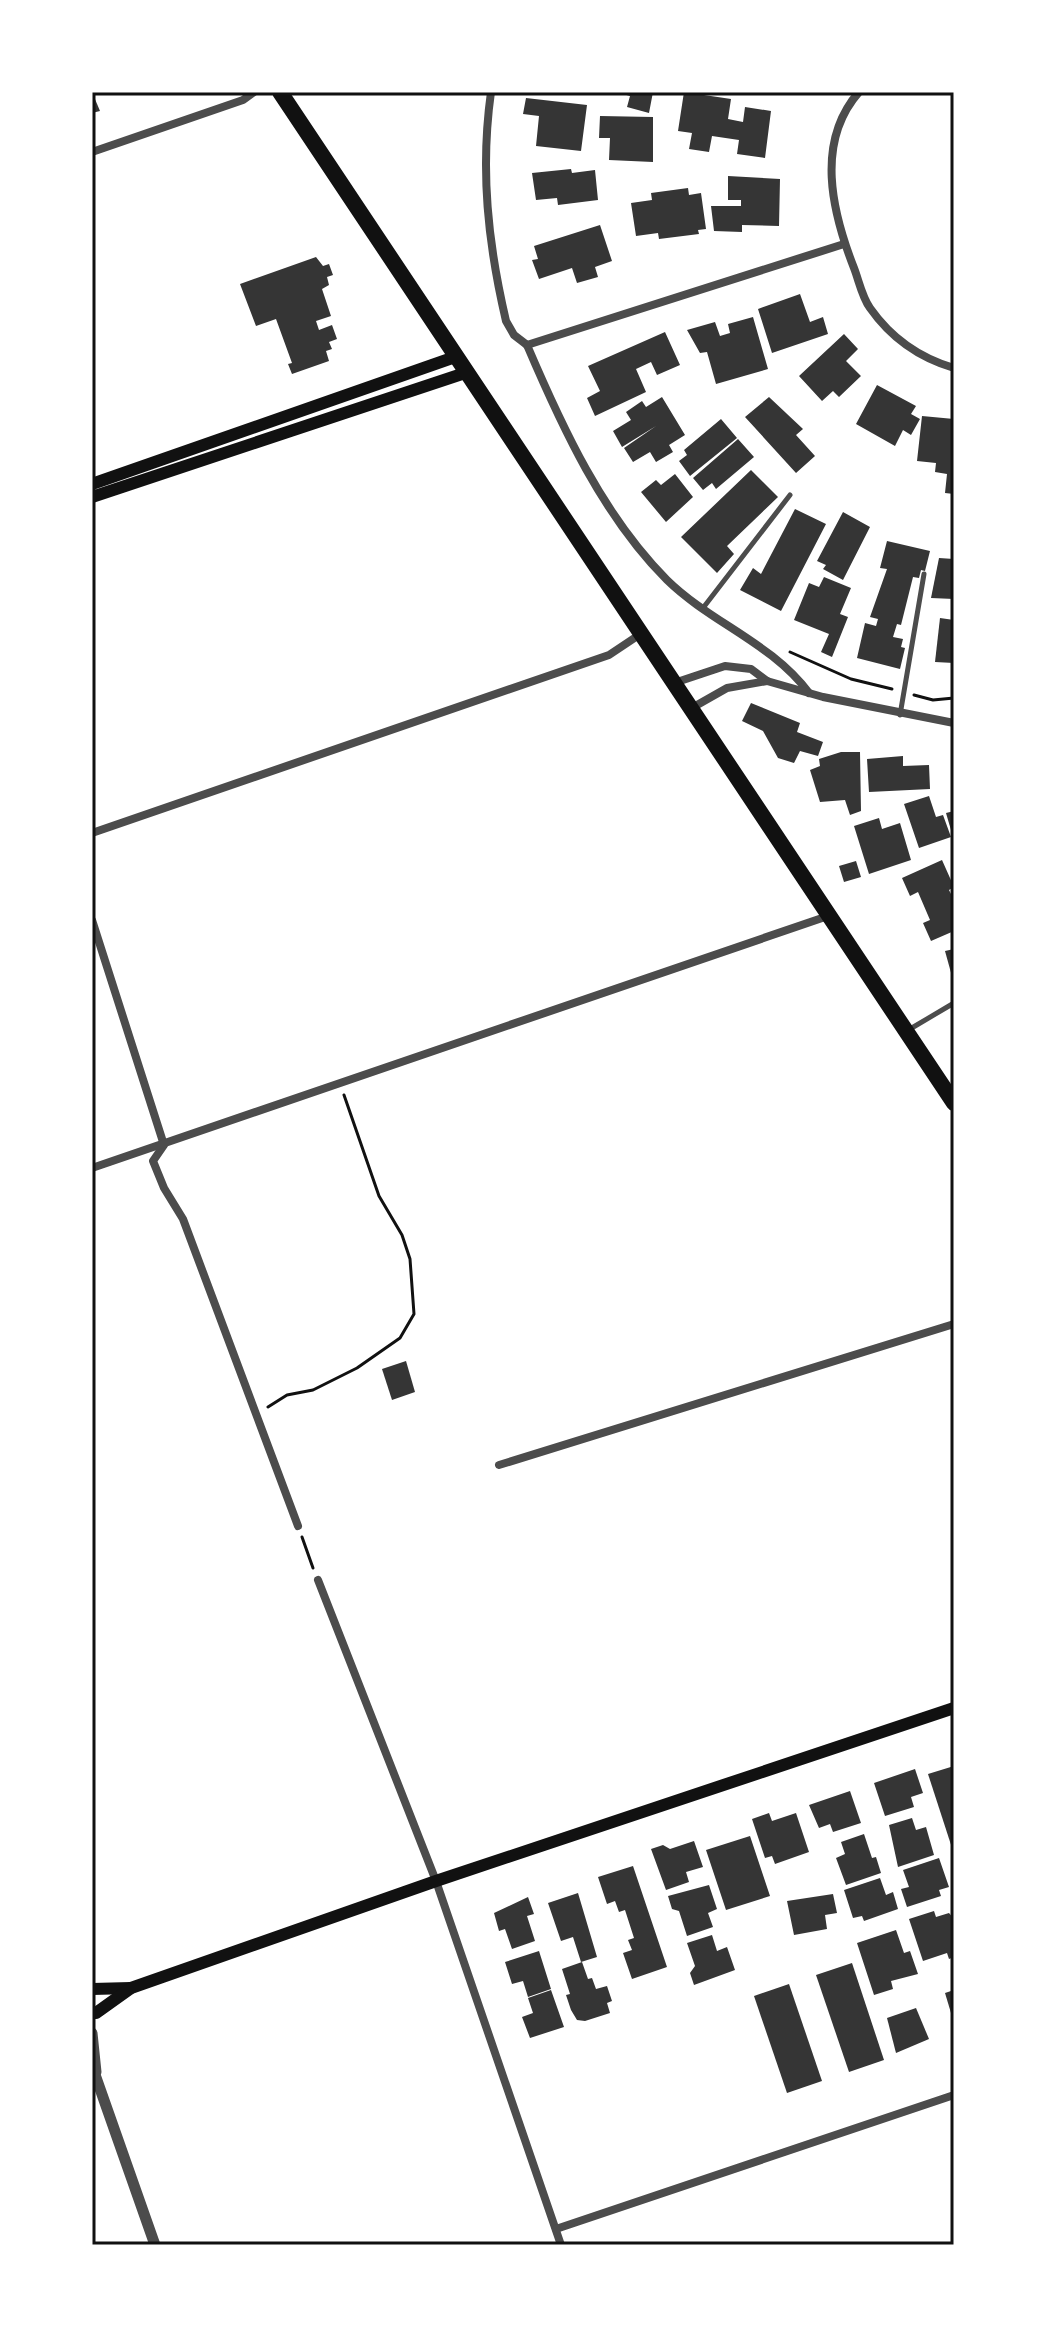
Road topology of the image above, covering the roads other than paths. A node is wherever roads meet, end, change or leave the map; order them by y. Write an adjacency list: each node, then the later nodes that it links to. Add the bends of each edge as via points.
1 (254, 92): 5 (street)
2 (280, 92): 8 (highway)
3 (491, 92): 7 (street, via 486,210 506,321)
4 (859, 92): 6 (street, via 838,125 831,163 833,201)
5 (92, 152)
6 (844, 244): 7 (street); 9 (street, via 869,306 900,342)
7 (527, 345): 15 (street, via 573,446 618,516 668,580)
8 (455, 357): 10 (highway); 11 (main road)
9 (954, 368)
10 (465, 373): 13 (main road); 16 (highway)
11 (92, 484)
12 (790, 495): 15 (lane)
13 (92, 497)
14 (924, 574): 21 (lane)
15 (703, 608): 19 (street, via 777,657)
16 (639, 635): 18 (highway); 23 (street, via 609,655)
17 (767, 681): 18 (street, via 751,669 725,666); 19 (street); 20 (street, via 727,688)
18 (672, 684): 20 (highway)
19 (809, 693): 21 (street)
20 (689, 710): 24 (highway)
21 (900, 715): 22 (street)
22 (954, 723)
23 (92, 833)
24 (828, 916): 27 (highway); 29 (street)
25 (92, 920): 29 (street)
26 (954, 1003): 27 (lane)
27 (906, 1032): 28 (highway)
28 (954, 1103)
29 (164, 1145): 30 (street); 33 (street, via 153,1161 183,1219)
30 (92, 1168)
31 (954, 1324): 32 (street)
32 (499, 1465)
33 (298, 1526)
34 (318, 1580): 36 (street)
35 (954, 1708): 36 (main road)
36 (436, 1881): 37 (main road); 43 (street)
37 (131, 1988): 38 (main road); 39 (main road)
38 (92, 1991): 39 (main road)
39 (94, 2016)
40 (92, 2033): 41 (street)
41 (94, 2069): 44 (street)
42 (954, 2095): 43 (street)
43 (556, 2229): 45 (street)
44 (155, 2245)
45 (561, 2245)

